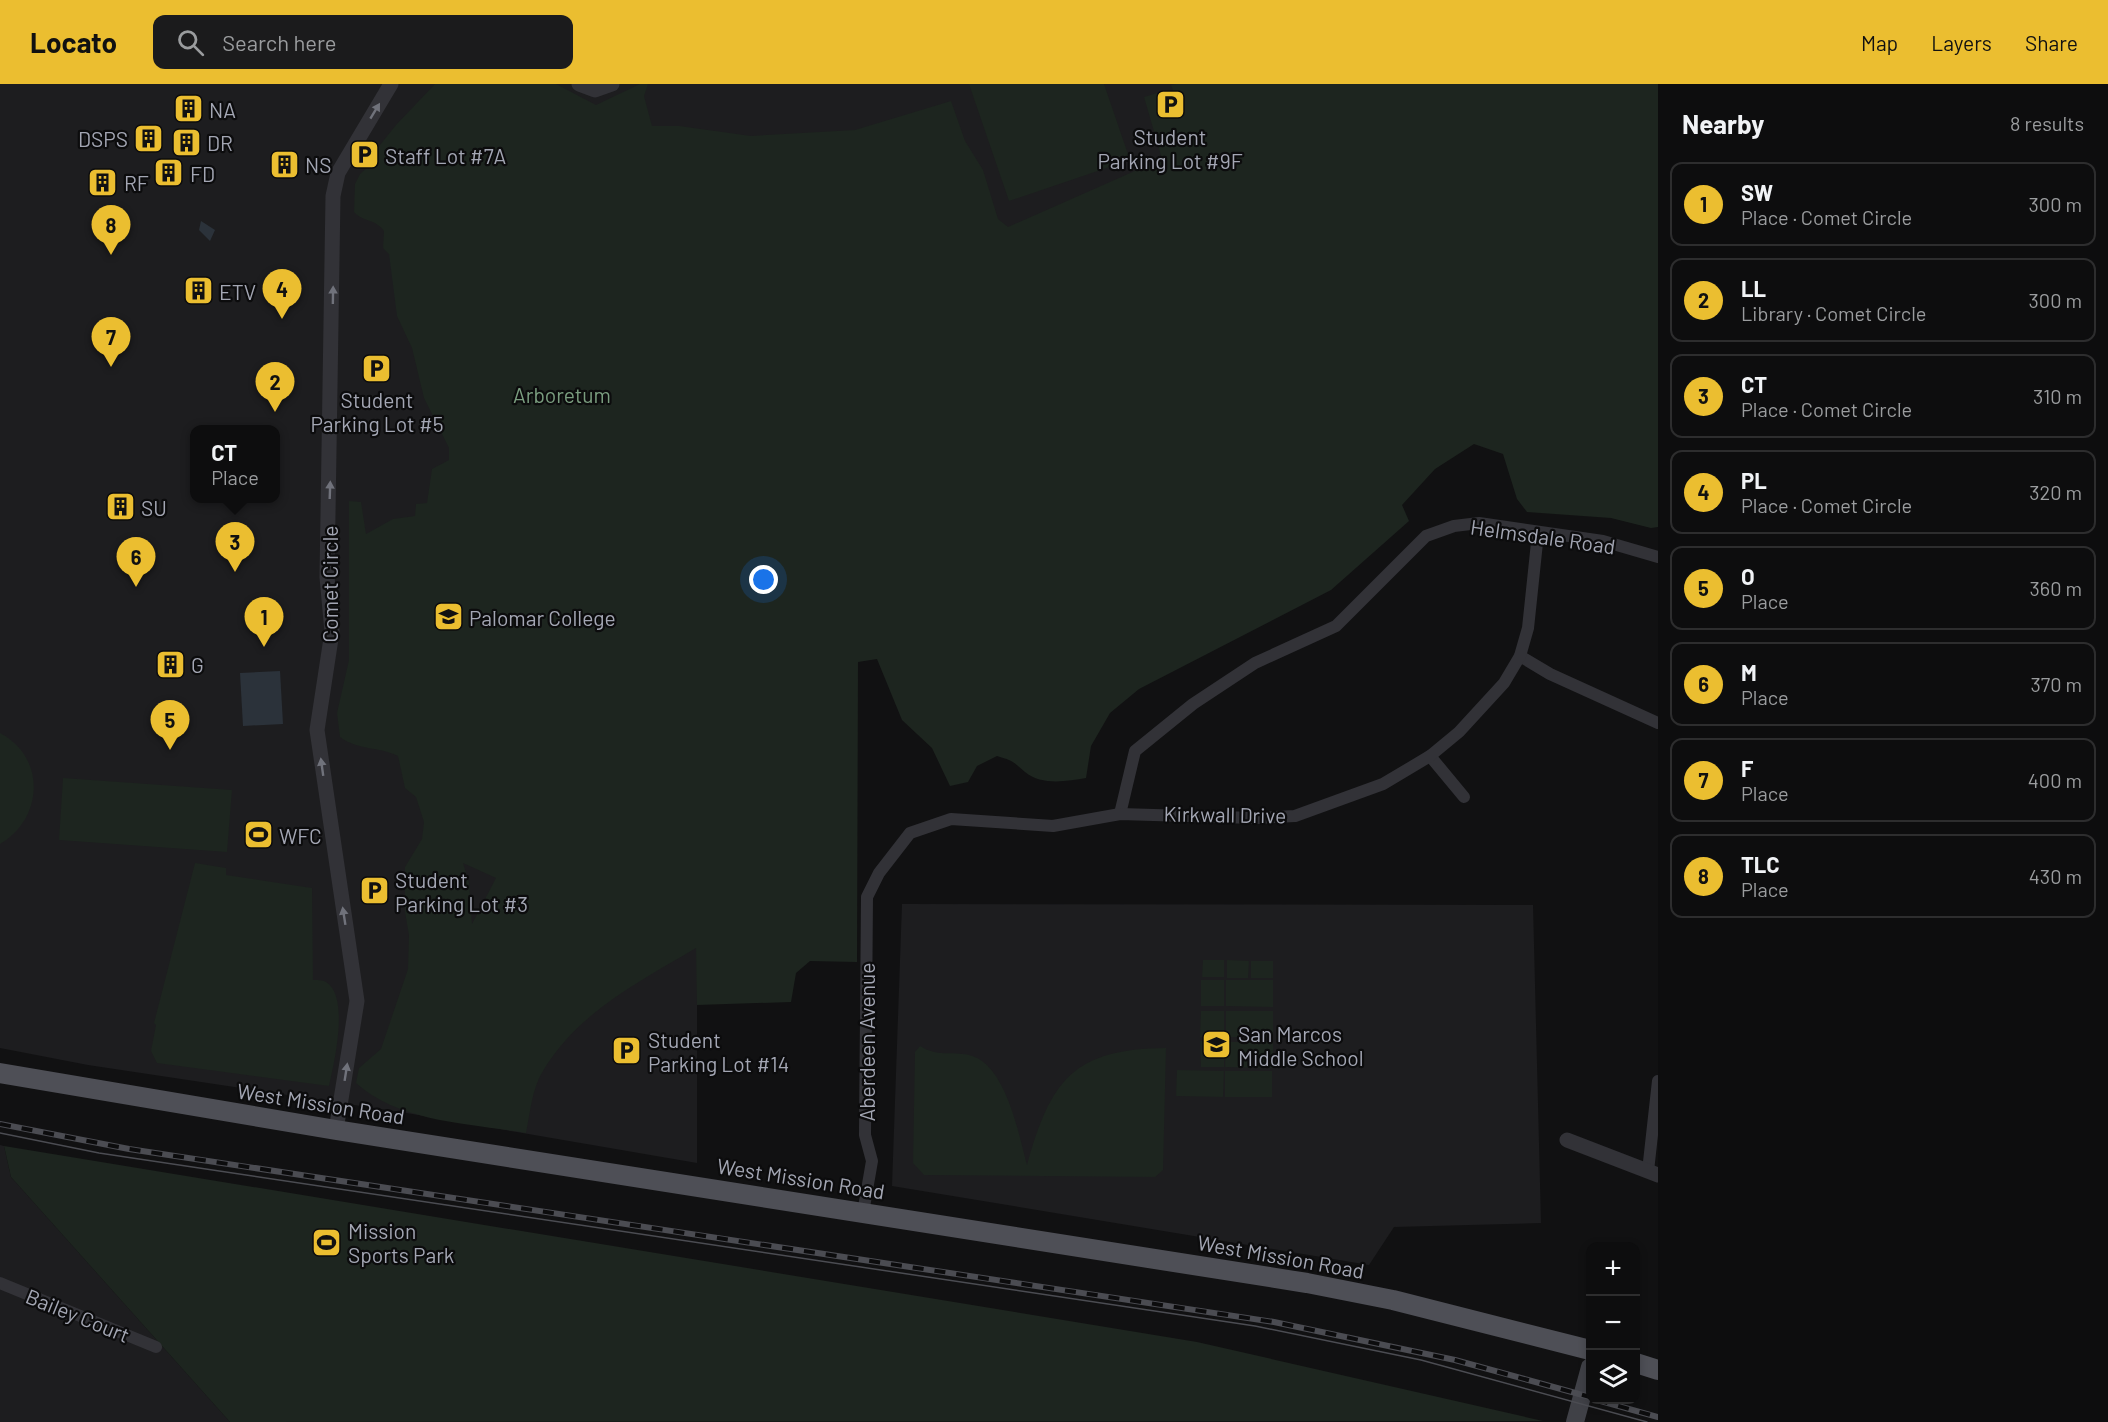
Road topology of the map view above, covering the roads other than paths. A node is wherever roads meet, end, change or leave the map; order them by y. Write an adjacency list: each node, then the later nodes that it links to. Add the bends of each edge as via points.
1 (391, 84): 14 (street, Comet Circle, one-way to 1, via 357,1001 317,730 332,632 327,577 333,196 338,173)
2 (579, 84): 3 (street, via 595,90)
3 (612, 84)
4 (1538, 533): 5 (street, Helmsdale Road, via 1603,541); 6 (street, Kirkwall Drive, via 1528,628); 10 (street, Helmsdale Road, via 1479,523 1454,526 1426,536 1336,626 1255,663 1193,704 1135,751)
5 (1658, 557)
6 (1520, 656): 7 (street, via 1550,674); 8 (street, Kirkwall Drive, via 1504,683 1459,732)
7 (1658, 723)
8 (1430, 756): 9 (street); 10 (street, Kirkwall Drive, via 1383,784 1295,816)
9 (1464, 797)
10 (1120, 814): 11 (street, Kirkwall Drive, via 1053,826 951,819 932,823 910,832)
11 (879, 873): 17 (street, Aberdeen Avenue, via 867,897 866,1135 872,1161)
12 (0, 1073): 14 (main road, West Mission Road)
13 (1658, 1081): 16 (street)
14 (336, 1130): 17 (main road, West Mission Road)
15 (1567, 1140): 16 (street)
16 (1653, 1173)
17 (863, 1213): 20 (main road, West Mission Road, via 1357,1292)
18 (0, 1283): 19 (street, Bailey Court)
19 (156, 1347)
20 (1586, 1349)
21 (1640, 1365): 22 (main road)
22 (1658, 1370)
23 (1586, 1382): 24 (main road)
24 (1575, 1422)

